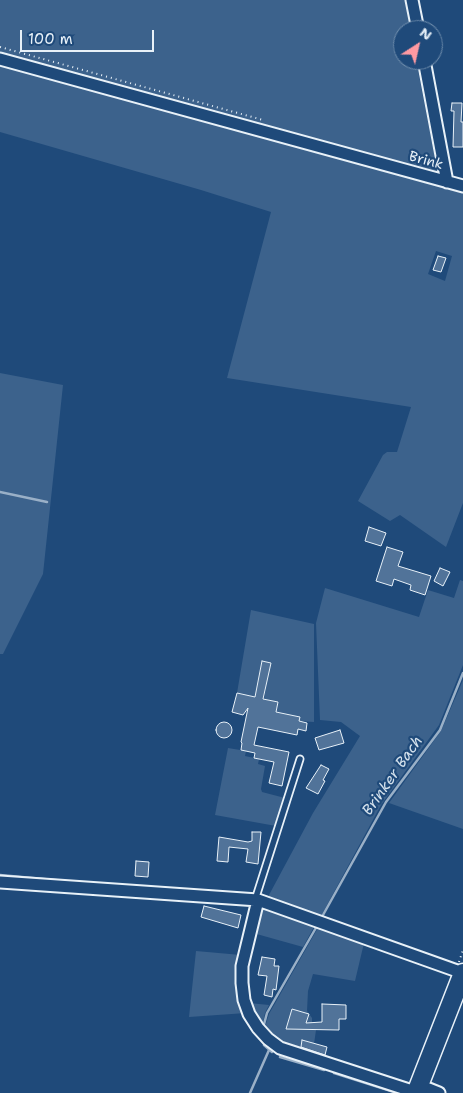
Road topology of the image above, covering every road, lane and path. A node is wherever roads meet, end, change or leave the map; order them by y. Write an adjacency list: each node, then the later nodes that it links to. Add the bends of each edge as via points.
1 (412, 0): 2 (street)
2 (416, 20)
3 (0, 47): 6 (path)
4 (0, 59): 7 (street, Brink)
5 (426, 70): 7 (street)
6 (128, 82)
7 (447, 182): 8 (street, Brink)
8 (463, 186)
9 (300, 759): 11 (lane)
10 (0, 882): 11 (street)
11 (257, 900): 12 (street); 13 (street, via 242,966 242,983 244,1000 258,1028 280,1048)
12 (463, 973): 13 (main road)
13 (417, 1092): 14 (street, via 429,1089)
14 (439, 1093)

